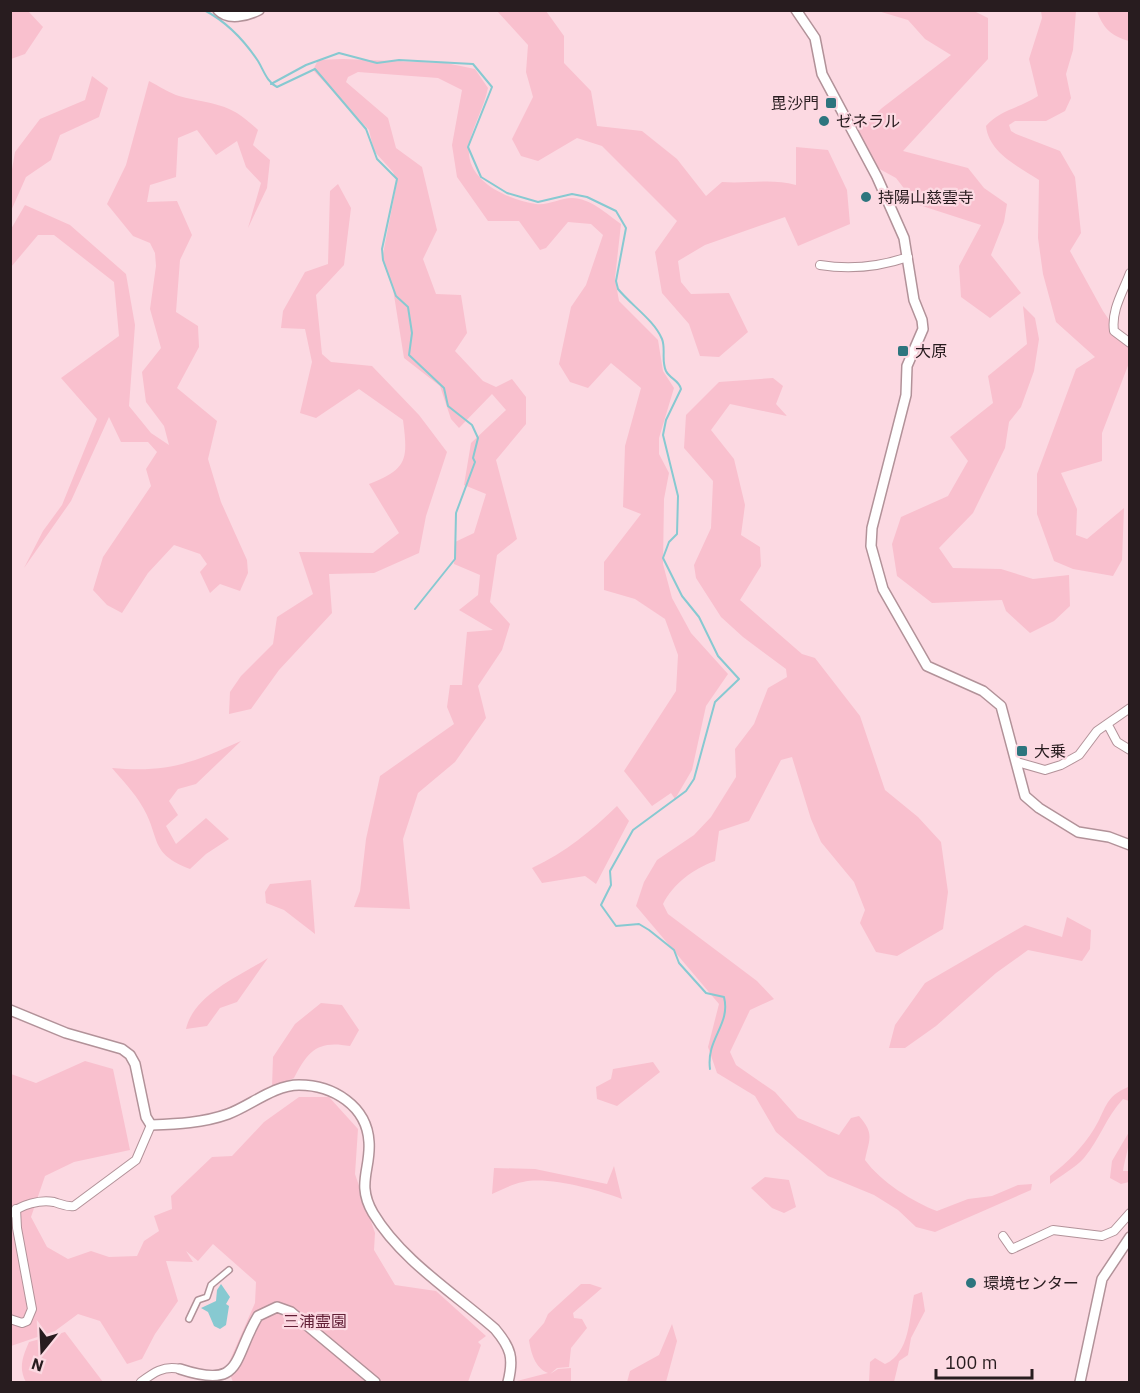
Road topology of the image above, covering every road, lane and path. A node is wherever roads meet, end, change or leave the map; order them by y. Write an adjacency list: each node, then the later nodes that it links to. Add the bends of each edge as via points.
1 (218, 10): 2 (street, via 234,17)
2 (259, 10)
3 (796, 10): 4 (street, via 815,38 822,74 877,177)
4 (908, 257): 5 (street, via 884,266 843,269); 11 (street, via 923,329 907,366 906,395 872,528 871,546 885,596 923,660 932,669 996,700 1004,712)
5 (820, 265)
6 (1130, 273): 7 (street, via 1115,309 1113,325 1114,331)
7 (1130, 343)
8 (1130, 708): 9 (street)
9 (1108, 725): 10 (street, via 1117,742); 11 (street, via 1092,736 1079,755 1053,768 1045,770)
10 (1130, 750)
11 (1017, 762): 12 (street, via 1022,789 1031,803 1078,832)
12 (1130, 845)
13 (10, 1010): 14 (street, via 66,1033 122,1048 135,1064)
14 (151, 1125): 15 (street, via 136,1160 74,1206 44,1201); 25 (street, via 188,1124 226,1115 266,1095 298,1085 324,1088 347,1099 359,1112 368,1132 364,1189 372,1212 394,1241 506,1342 513,1361)
15 (13, 1212): 20 (street, via 32,1309 27,1321)
16 (1130, 1212): 17 (street, via 1114,1231 1102,1236 1053,1230 1012,1249)
17 (1003, 1236)
18 (1130, 1237): 26 (street, via 1102,1279)
19 (229, 1270): 21 (street, via 210,1285 207,1297 198,1300)
20 (10, 1319)
21 (189, 1319)
22 (180, 1369): 23 (street, via 159,1370); 24 (street, via 214,1377 229,1372 258,1316 277,1307 291,1312)
23 (141, 1383)
24 (375, 1383)
25 (508, 1383)
26 (1080, 1383)

